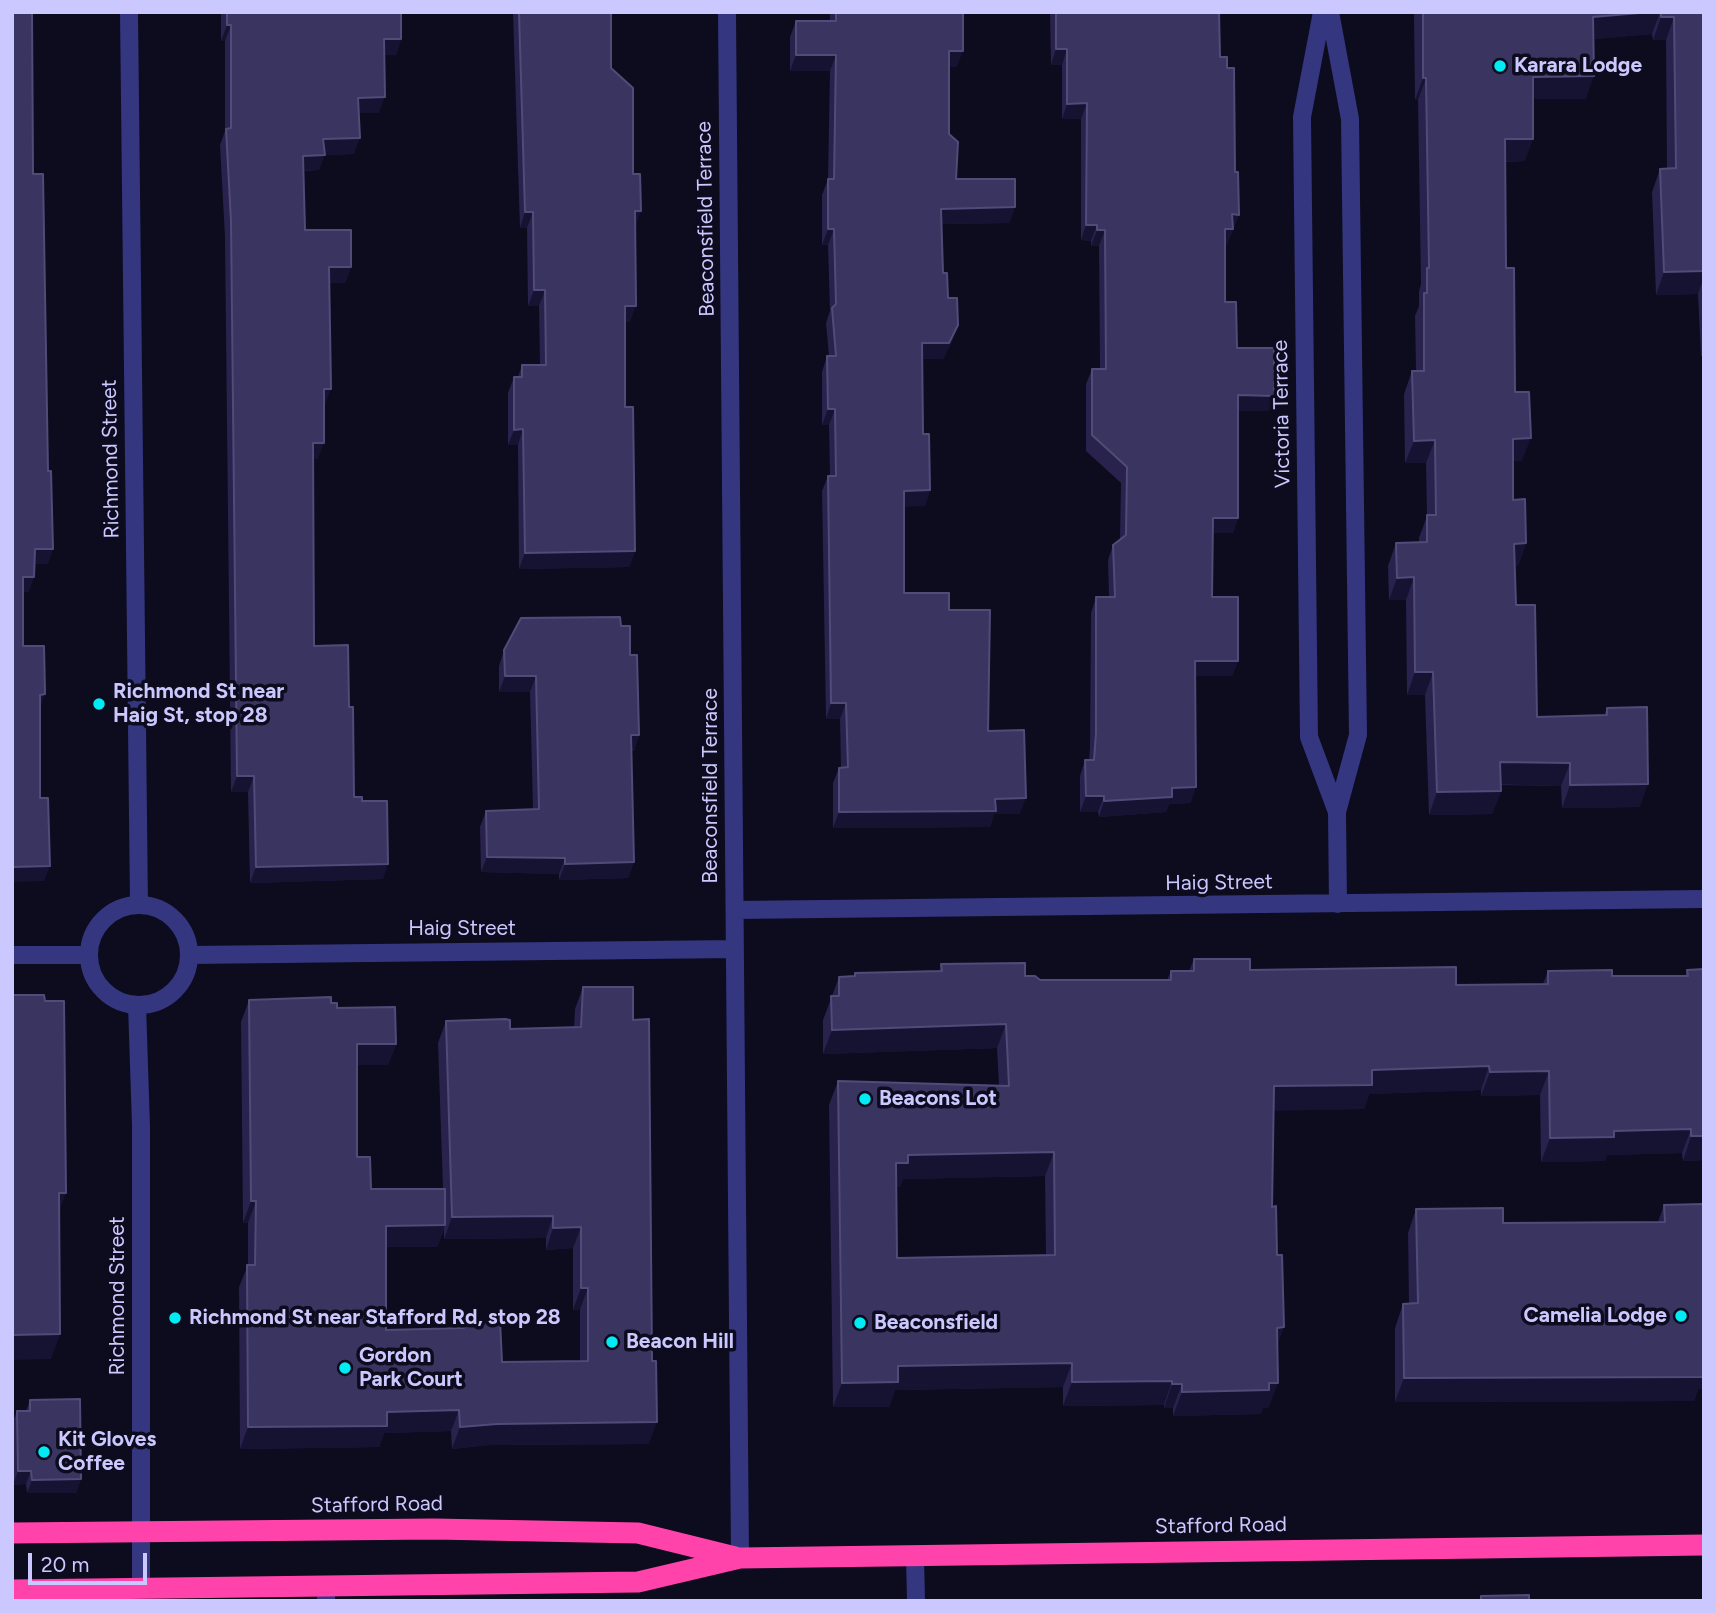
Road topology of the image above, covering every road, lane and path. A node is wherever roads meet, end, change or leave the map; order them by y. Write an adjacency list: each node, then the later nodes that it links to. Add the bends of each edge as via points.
1 (129, 12): 8 (street, Richmond Street)
2 (727, 12): 9 (street, Beaconsfield Terrace)
3 (1322, 12): 5 (street, Victoria Terrace, via 1302,117 1309,737)
4 (1330, 12): 5 (street, Victoria Terrace, via 1350,119 1358,735)
5 (1337, 812): 7 (street, Victoria Terrace)
6 (1704, 899): 7 (street, Haig Street)
7 (1338, 904): 9 (street, Haig Street)
8 (139, 905): 12 (street, via 109,915 99,926); 13 (street, via 169,915 180,925)
9 (735, 910): 10 (street, Beaconsfield Terrace)
10 (735, 949): 13 (street, Haig Street); 19 (street, Beaconsfield Terrace)
11 (12, 955): 12 (street)
12 (89, 955): 14 (street, via 98,984 108,995)
13 (189, 955): 14 (street, via 179,985 153,1003)
14 (137, 1005): 15 (street, Richmond Street)
15 (141, 1532): 16 (highway, Stafford Road); 19 (highway, Stafford Road, via 447,1529 638,1533); 20 (street, Richmond Street)
16 (12, 1533)
17 (1704, 1545): 18 (highway, Stafford Road)
18 (915, 1555): 19 (highway, Stafford Road); 23 (street)
19 (740, 1558): 22 (highway, Stafford Road, via 638,1582)
20 (141, 1588): 21 (highway, Stafford Road); 22 (highway, Stafford Road)
21 (12, 1590)
22 (326, 1593)
23 (916, 1601)

